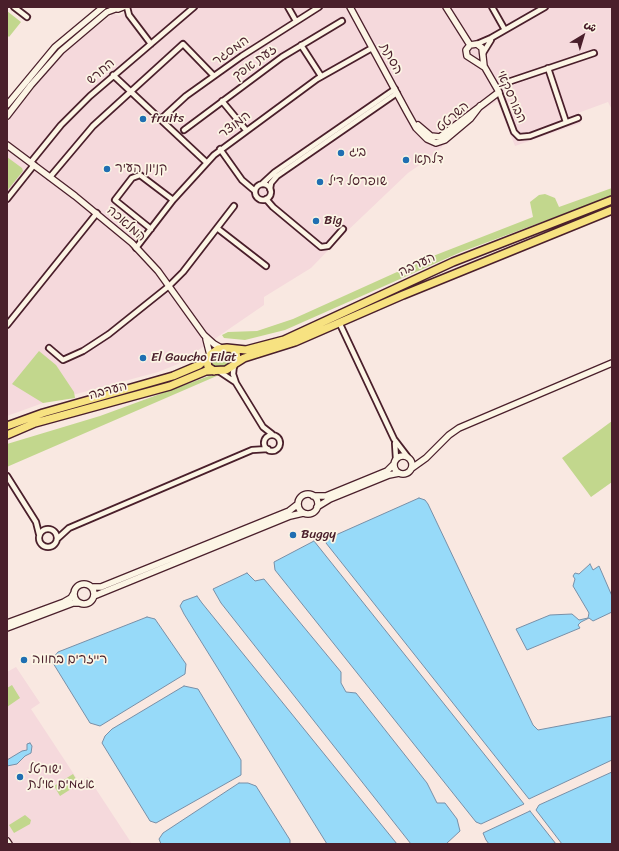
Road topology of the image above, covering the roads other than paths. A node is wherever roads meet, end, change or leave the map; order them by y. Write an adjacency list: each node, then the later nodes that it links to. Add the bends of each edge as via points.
1 (14, 7): 13 (street)
2 (103, 7): 35 (street, via 53,50)
3 (127, 7): 12 (street)
4 (194, 7): 18 (street, החרש)
5 (288, 7): 14 (street)
6 (319, 7): 14 (street, המסגר)
7 (350, 7): 21 (street, הסתת)
8 (446, 7): 19 (street, הבורסקאי)
9 (492, 7): 16 (street)
10 (545, 7): 16 (street)
11 (117, 8): 12 (street); 36 (street, via 107,12 61,51)
12 (129, 15): 18 (street)
13 (27, 17)
14 (296, 21): 28 (street, המסגר)
15 (342, 21): 20 (street, זעת אפך)
16 (505, 30): 17 (street)
17 (496, 36): 19 (street); 23 (street)
18 (151, 44): 27 (street, החרש)
19 (473, 44): 23 (street, הבורסקאי, via 482,48); 24 (street, הבורסקאי, via 467,48 466,55)
20 (301, 45): 29 (street); 34 (street, זעת אפך)
21 (372, 48): 29 (street, המוצר); 32 (street, הסתת)
22 (594, 52): 26 (street)
23 (482, 54): 24 (street); 25 (street, הבורסקאי)
24 (474, 61): 25 (street, הבורסקאי)
25 (484, 67): 33 (street, הבורסקאי)
26 (548, 68): 30 (street); 40 (street)
27 (113, 75): 31 (street); 46 (street, החרש, via 61,124)
28 (214, 76): 31 (street, via 183,44); 38 (street, המסגר)
29 (321, 76): 42 (street, המוצר)
30 (508, 82)
31 (130, 91): 38 (street); 47 (street, via 84,135)
32 (396, 91): 39 (street, הסתת); 48 (street, via 275,172); 49 (street, via 277,176)
33 (500, 92): 39 (street, השרטט, via 480,106 468,121 439,143 427,139); 40 (street, הבורסקאי, via 517,136 530,136)
34 (222, 101): 41 (street, זעת אפך); 42 (street)
35 (7, 105)
36 (7, 116)
37 (578, 118): 40 (street)
38 (161, 119): 45 (street)
39 (413, 121)
40 (566, 122)
41 (184, 130)
42 (246, 130): 44 (street, המוצר)
43 (7, 144): 46 (street, המלאכה)
44 (220, 150): 45 (street, המוצר); 50 (street, via 242,180)
45 (206, 162): 53 (street, המוצר)
46 (32, 163): 47 (street, המלאכה); 51 (street, החרש)
47 (50, 177): 57 (street, המלאכה)
48 (262, 184): 49 (street, via 266,184); 50 (street, via 256,187)
49 (270, 189): 52 (street, via 270,195)
50 (255, 191): 52 (street, via 258,198)
51 (7, 199)
52 (266, 199): 60 (street, via 325,248)
53 (173, 200): 59 (street, המוצר); 59 (street, via 140,174 132,178 114,200)
54 (612, 200): 69 (highway, הערבה, via 445,265 284,340 253,349)
55 (234, 206): 58 (street)
56 (612, 210): 64 (highway, הערבה)
57 (97, 214): 61 (street, המלאכה); 65 (street)
58 (218, 228): 62 (street); 63 (street, via 186,269)
59 (150, 229): 61 (street, המוצר)
60 (343, 229)
61 (136, 248): 63 (street, המלאכה)
62 (266, 266)
63 (169, 286): 66 (street, המלאכה); 67 (street, via 83,352 64,360)
64 (339, 322): 72 (highway, הערבה, via 285,346 244,358); 79 (street)
65 (7, 325)
66 (204, 335): 68 (street, המלאכה); 70 (street, המלאכה)
67 (49, 348)
68 (221, 348): 69 (highway); 70 (highway)
69 (232, 349): 72 (highway, via 237,354)
70 (209, 356): 73 (highway, via 207,365); 75 (highway, הערבה, via 199,365 173,376 38,414)
71 (612, 363): 83 (street, via 459,428)
72 (235, 364): 73 (highway); 74 (street, via 233,374)
73 (217, 371): 74 (street); 78 (highway, הערבה, via 206,371 170,386 35,423)
74 (236, 383): 76 (street)
75 (7, 426)
76 (263, 427): 77 (street); 80 (street)
77 (272, 434): 80 (street); 81 (street, via 279,438 280,445 274,451)
78 (7, 435)
79 (394, 439): 84 (street); 85 (street)
80 (265, 440): 81 (street); 82 (street)
81 (268, 449): 82 (street)
82 (252, 450): 94 (street)
83 (428, 456): 84 (street, via 420,459); 86 (street)
84 (408, 457): 85 (street, via 402,456); 86 (street, via 412,461)
85 (395, 462): 87 (street, via 395,470); 89 (street, via 387,471 326,496)
86 (412, 468): 87 (street, via 406,474)
87 (399, 473): 91 (street, via 337,496)
88 (7, 476): 93 (street)
89 (313, 496): 90 (street, via 303,496); 91 (street)
90 (298, 504): 92 (street); 99 (street, via 289,511 101,587)
91 (318, 507): 92 (street, via 311,514)
92 (303, 513): 101 (street, via 290,516)
93 (36, 522): 95 (street); 97 (street)
94 (69, 528): 96 (street); 98 (street)
95 (46, 529): 96 (street); 97 (street)
96 (52, 530): 98 (street, via 56,534)
97 (39, 534): 98 (street, via 40,542 45,546 53,545)
98 (56, 539)
99 (92, 588): 100 (street, via 86,584 80,585); 101 (street)
100 (74, 593): 102 (street); 103 (street, via 64,602)
101 (94, 596): 102 (street, via 88,603)
102 (80, 603): 104 (street)
103 (7, 623)
104 (7, 628)
105 (7, 841): 106 (street)
106 (9, 844)

